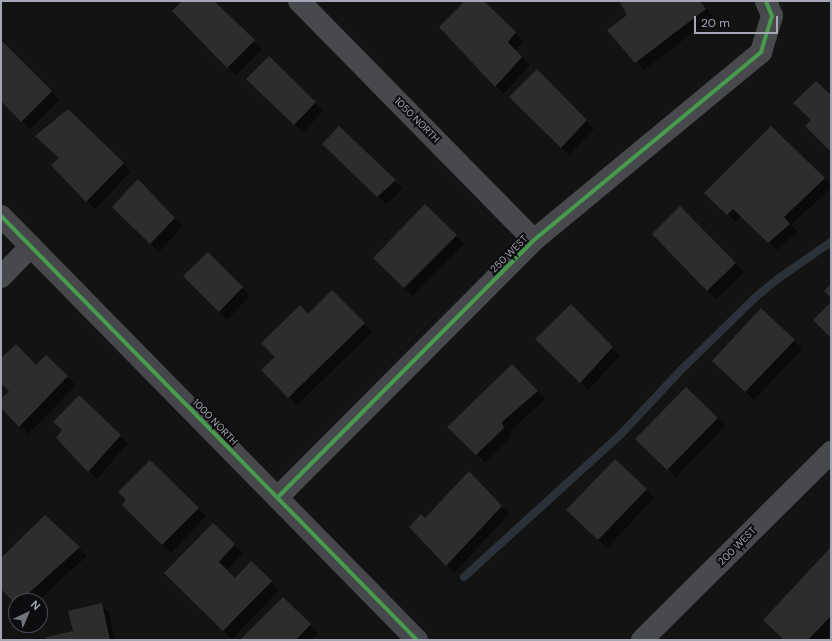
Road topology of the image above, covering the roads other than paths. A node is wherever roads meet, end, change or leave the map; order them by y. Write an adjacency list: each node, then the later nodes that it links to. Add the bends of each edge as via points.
1 (299, 1): 4 (street, 1050 NORTH)
2 (769, 8): 4 (street, 250 WEST, via 762,52)
3 (1, 216): 5 (street, 1000 NORTH)
4 (534, 240): 8 (street, 250 WEST)
5 (31, 246): 6 (street); 8 (street, 1000 NORTH)
6 (1, 277)
7 (831, 452): 10 (street, 200 WEST)
8 (278, 498): 9 (street, 1000 NORTH)
9 (417, 640)
10 (642, 640)

